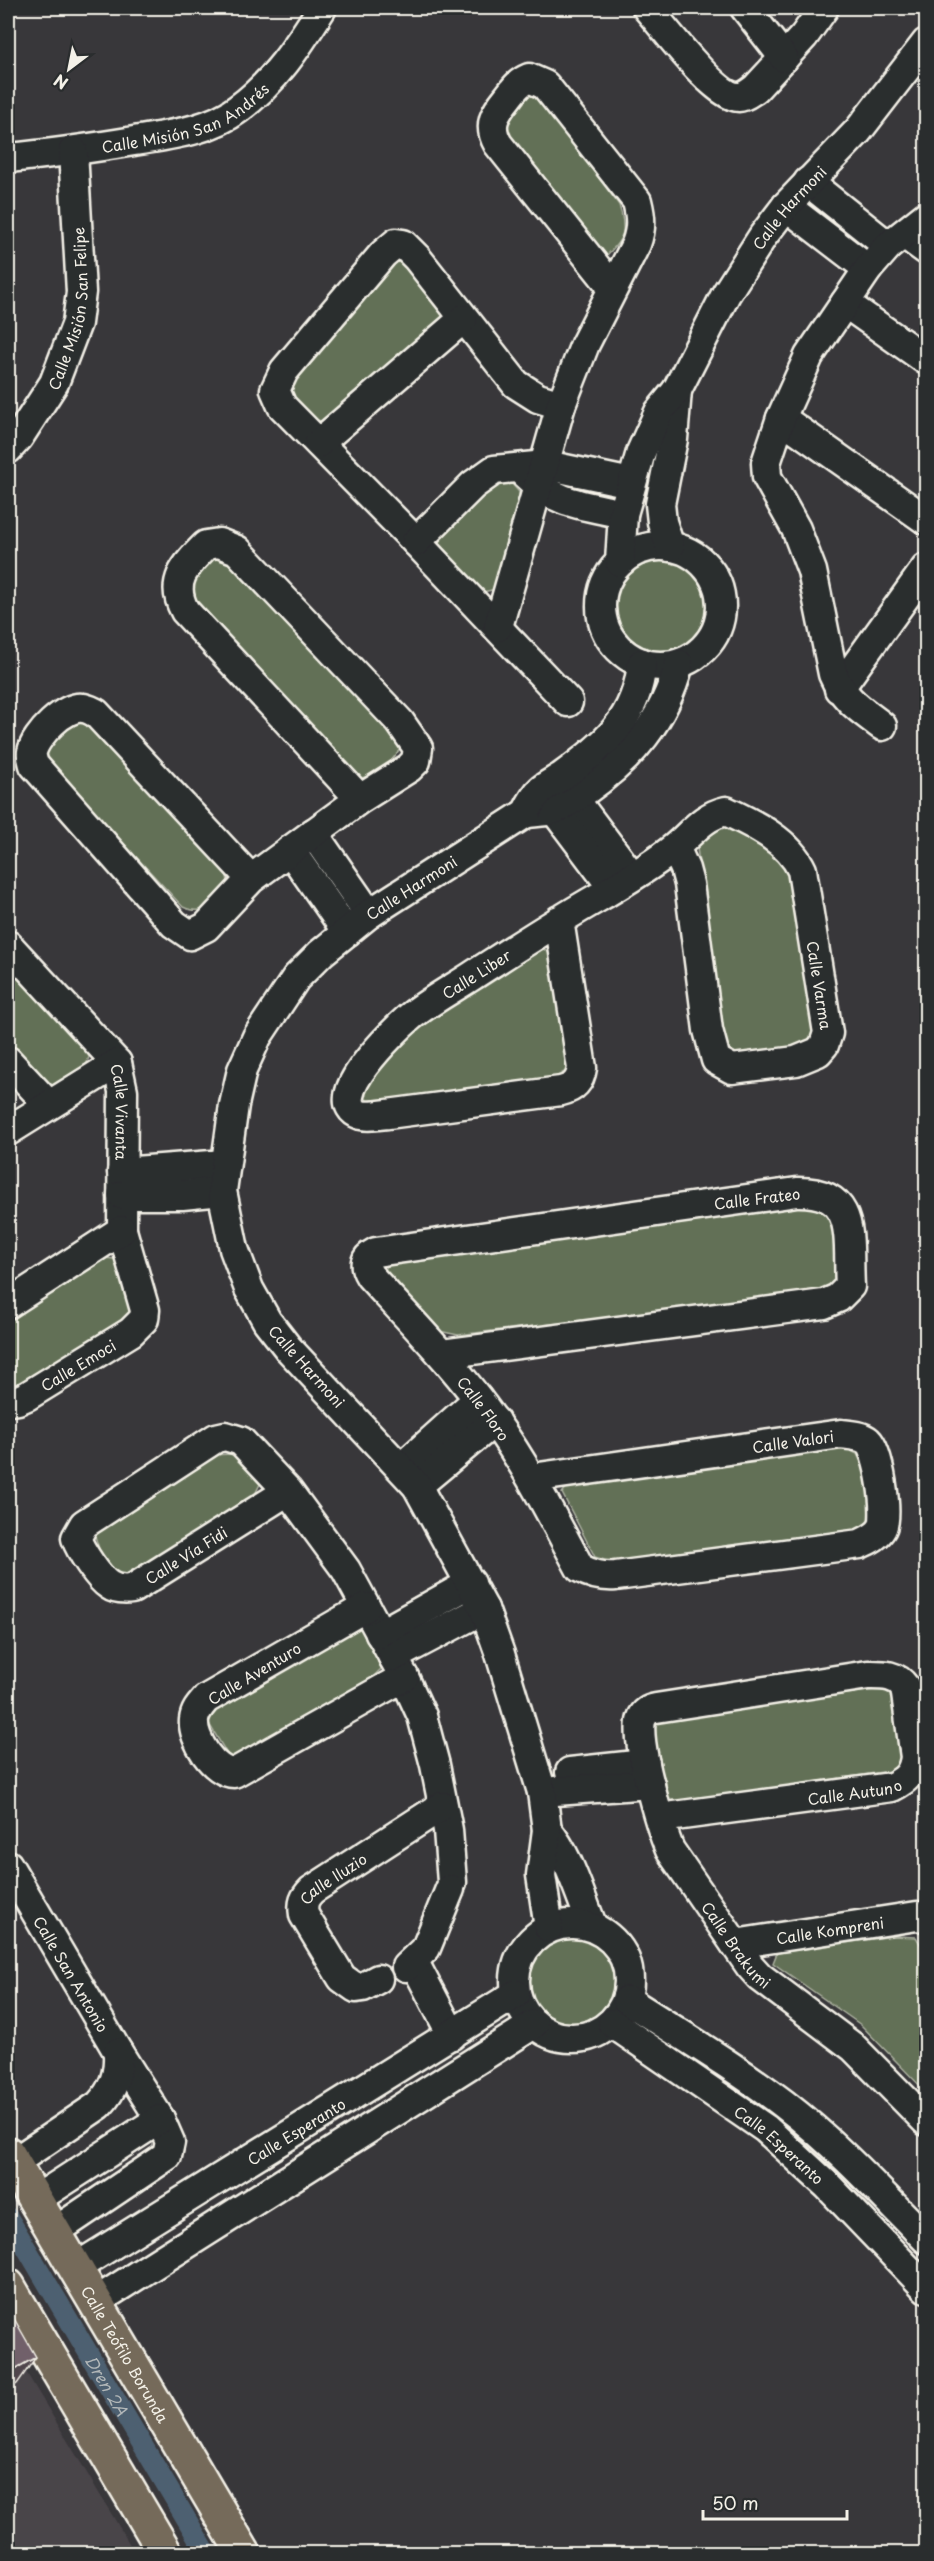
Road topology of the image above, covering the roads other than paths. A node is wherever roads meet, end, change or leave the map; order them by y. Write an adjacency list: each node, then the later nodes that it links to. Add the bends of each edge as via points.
1 (322, 8): 7 (street, Calle Misión San Andrés, via 273,79 237,111 200,128)
2 (647, 8): 6 (street, via 707,78 728,95 745,96)
3 (745, 8): 6 (street)
4 (824, 8): 6 (street)
5 (927, 43): 9 (street, Calle Harmoni, via 858,131)
6 (784, 58)
7 (73, 151): 8 (street, Calle Misión San Andrés); 21 (street, Calle Misión San Felipe, via 81,292 77,323 54,383)
8 (8, 158)
9 (808, 182): 10 (street, Calle Harmoni); 12 (street)
10 (786, 206): 13 (street); 18 (street, Calle Harmoni, via 726,294)
11 (927, 216): 12 (street)
12 (906, 243): 13 (street)
13 (868, 269): 15 (street)
14 (613, 288): 14 (street, via 641,230 637,201 545,85 529,78 520,81 496,111 492,134); 19 (street)
15 (845, 303): 17 (street); 20 (street, via 809,356)
16 (463, 319): 19 (street, via 516,384 538,398); 22 (street); 22 (street, via 410,250 403,244 391,247 284,370 277,384 275,390 282,406)
17 (927, 360)
18 (677, 390): 24 (street, Calle Harmoni, via 659,412); 28 (street, Calle Harmoni, via 673,439 660,504)
19 (561, 405): 23 (street)
20 (781, 418): 26 (street); 34 (street, via 766,463 767,477 796,529 812,571)
21 (11, 438)
22 (319, 442): 27 (street)
23 (535, 473): 24 (street); 25 (street, via 558,499); 27 (street, via 505,467 494,470 472,484); 31 (street)
24 (631, 483): 25 (street, Calle Harmoni)
25 (623, 514): 29 (street, Calle Harmoni)
26 (927, 520)
27 (416, 542): 31 (street)
28 (670, 547): 29 (street, via 643,549); 33 (street, via 695,557 705,566 721,602 719,622 711,640 691,659)
29 (620, 562): 32 (street, via 605,584 603,624 617,647)
30 (927, 568): 34 (street)
31 (498, 627): 35 (street)
32 (642, 663): 33 (street); 37 (street, Calle Harmoni, via 631,709)
33 (679, 664): 37 (street, Calle Harmoni, via 671,692 631,754 606,776)
34 (839, 689): 36 (street)
35 (568, 702)
36 (882, 726)
37 (551, 798): 44 (street); 45 (street, Calle Harmoni)
38 (360, 799): 38 (street, via 185,611 177,597 179,584 183,572 206,545 219,543 237,550 412,736 418,748 416,760); 40 (street)
39 (726, 811): 41 (street, Calle Liber, via 706,819); 41 (street, Calle Varma, via 790,850 802,870 828,1033 818,1053 796,1061 732,1069 716,1060 708,1030 689,884)
40 (313, 834): 42 (street); 45 (street)
41 (675, 847): 44 (street, Calle Liber)
42 (290, 850): 43 (street); 47 (street)
43 (251, 879): 43 (street, via 96,713 81,707 66,711 36,741 31,754 34,765 183,931 190,935 206,927)
44 (622, 882): 46 (street, Calle Liber)
45 (369, 914): 47 (street, Calle Harmoni)
46 (559, 920): 46 (street, Calle Liber, via 582,1068 576,1084 561,1091 368,1116 352,1108 349,1097 354,1080 379,1047 412,1015)
47 (347, 932): 53 (street, Calle Harmoni, via 296,978 257,1037 242,1070)
48 (8, 945): 50 (street, Calle Vivanta)
49 (8, 1061): 51 (street)
50 (117, 1063): 51 (street); 54 (street, Calle Vivanta, via 123,1091)
51 (48, 1104): 52 (street)
52 (8, 1131)
53 (224, 1178): 54 (street, via 182,1195); 62 (street, Calle Harmoni, via 234,1249 249,1289 267,1321)
54 (122, 1184): 55 (street, Calle Vivanta)
55 (122, 1230): 57 (street); 58 (street, Calle Vivanta, via 143,1300)
56 (365, 1268): 59 (street, Calle Floro); 59 (street, Calle Frateo, via 365,1261 376,1252 797,1192 827,1195 843,1211 850,1286 838,1298 824,1304)
57 (8, 1304)
58 (144, 1319): 60 (street, Calle Emoci, via 131,1332 27,1396)
59 (442, 1354): 61 (street, Calle Floro)
60 (8, 1401)
61 (486, 1410): 62 (street); 63 (street, Calle Floro)
62 (409, 1477): 66 (street, Calle Harmoni)
63 (532, 1478): 65 (street, Calle Floro); 65 (street, Calle Valori, via 841,1434 867,1441 875,1451 886,1515 882,1528 860,1545 616,1576 603,1577)
64 (288, 1491): 64 (street, Calle Vía Fidi, via 132,1589 107,1584 76,1538 84,1524 216,1438 233,1437 251,1450); 67 (street, via 346,1570)
65 (580, 1568)
66 (471, 1583): 68 (street, Calle Harmoni); 69 (street)
67 (366, 1607): 69 (street); 69 (street, Calle Aventuro, via 206,1699 196,1714 195,1732 211,1761 227,1773 234,1773)
68 (483, 1609): 69 (street); 72 (street, Calle Harmoni)
69 (392, 1656): 73 (street, via 422,1716)
70 (648, 1710): 71 (street, Calle Brakumi, via 640,1720 640,1728); 74 (street, Calle Autuno, via 868,1675 892,1677 905,1687 915,1757 909,1776 891,1787)
71 (648, 1774): 72 (street); 74 (street, Calle Brakumi)
72 (540, 1784): 75 (street, Calle Harmoni)
73 (442, 1806): 81 (street, Calle Iluzio, via 305,1897 304,1915 342,1978 356,1988); 85 (street, via 448,1830 451,1885 431,1938 410,1965)
74 (660, 1818): 80 (street, Calle Brakumi, via 670,1850)
75 (547, 1830): 78 (street, Calle Harmoni, via 567,1862); 79 (street, Calle Harmoni, via 541,1875)
76 (8, 1865): 86 (street, Calle San Antonio)
77 (927, 1917): 80 (street, Calle Kompreni)
78 (593, 1927): 79 (street, via 571,1923); 83 (street, via 612,1939 625,1957 630,1978)
79 (549, 1928): 82 (street, via 536,1936 521,1955 515,1978)
80 (735, 1944): 88 (street, Calle Brakumi, via 760,1977 853,2047)
81 (378, 1979)
82 (516, 1994): 84 (street); 85 (street, Calle Esperanto)
83 (620, 2012): 84 (street, via 595,2035 574,2039 552,2035); 92 (street, via 746,2076 821,2135); 95 (street, Calle Esperanto, via 766,2129 828,2186)
84 (534, 2024): 96 (street)
85 (452, 2035): 93 (street, Calle Esperanto)
86 (118, 2052): 87 (street, Calle San Antonio); 89 (street, via 116,2081 99,2105)
87 (160, 2119): 90 (street); 91 (street, Calle San Antonio, via 170,2142 167,2156)
88 (927, 2121)
89 (10, 2158): 90 (main road, Calle Teófilo Borunda)
90 (35, 2200): 91 (main road, Calle Teófilo Borunda)
91 (54, 2232): 93 (main road, Calle Teófilo Borunda)
92 (927, 2239)
93 (75, 2268): 96 (main road, Calle Teófilo Borunda)
94 (8, 2286): 97 (main road)
95 (927, 2288)
96 (95, 2302): 98 (main road, Calle Teófilo Borunda)
97 (166, 2553)
98 (244, 2553)

